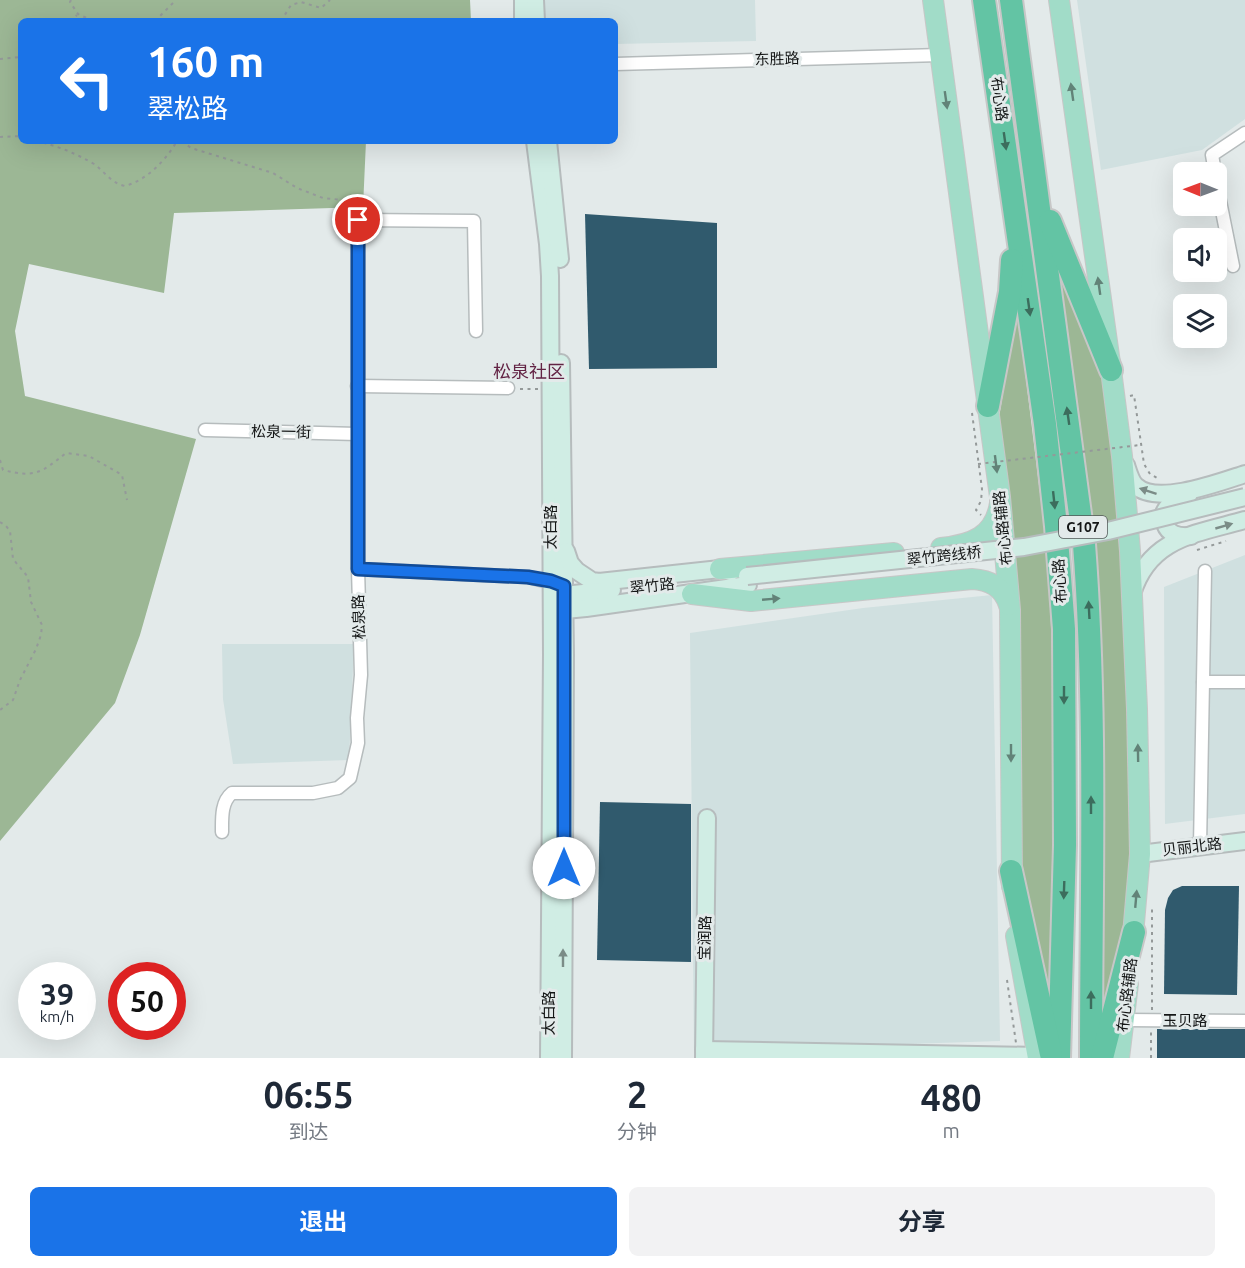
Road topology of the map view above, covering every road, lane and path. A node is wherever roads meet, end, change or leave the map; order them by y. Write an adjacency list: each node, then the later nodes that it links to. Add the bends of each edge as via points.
1 (71, 0): 10 (path)
2 (176, 0): 13 (path)
3 (330, 0): 14 (path, via 321,8 297,2)
4 (523, 0): 15 (main road)
5 (535, 0): 16 (main road)
6 (933, 0): 17 (main road, 布心路辅路)
7 (984, 0): 31 (highway, 布心路 / G107, one-way to 31)
8 (1011, 0): 30 (highway, 布心路 / G107)
9 (1059, 0): 36 (main road, 布心路辅路, one-way to 9)
10 (78, 14): 11 (path); 12 (path)
11 (73, 18)
12 (87, 18)
13 (158, 18)
14 (283, 18)
15 (524, 18)
16 (536, 18)
17 (940, 55): 20 (street, 东胜路); 41 (main road, 布心路辅路, one-way to 41)
18 (18, 57): 19 (path)
19 (0, 59)
20 (618, 64)
21 (1245, 134): 29 (street, via 1212,155)
22 (18, 136): 23 (path)
23 (0, 137)
24 (48, 144): 25 (path, via 68,149 125,186 142,180)
25 (175, 144)
26 (186, 144): 33 (path, via 273,173 323,198 357,202)
27 (535, 144): 39 (main road, 太白路, via 548,244)
28 (548, 144): 59 (main road, 太白路, via 560,261)
29 (1213, 162)
30 (1037, 189): 36 (highway); 90 (highway, 布心路 / G107, one-way to 30, via 1089,618 1081,513)
31 (1014, 208): 41 (highway, via 1010,292); 87 (highway, 布心路 / G107, one-way to 87, via 1047,436 1064,629 1065,845)
32 (1223, 216): 34 (street)
33 (358, 220): 35 (street, via 474,221); 37 (street, 松泉路)
34 (1233, 267)
35 (476, 331)
36 (1111, 370): 45 (main road, 布心路辅路)
37 (357, 386): 38 (street); 43 (street, 松泉路)
38 (508, 388): 39 (path)
39 (550, 389): 69 (main road, 太白路)
40 (1134, 395): 44 (path)
41 (980, 409): 47 (path); 51 (main road, 布心路辅路, one-way to 51)
42 (205, 430): 43 (street, 松泉一街)
43 (357, 434): 62 (street, 松泉路)
44 (1140, 445): 47 (path, bridge); 49 (path, via 1150,474)
45 (1122, 456): 50 (main road, one-way to 45, via 1148,493 1135,486); 68 (main road, 布心路辅路)
46 (0, 460): 53 (path, via 3,470 23,475 44,470 66,453 89,456 122,475)
47 (978, 464): 55 (path, via 982,489)
48 (1245, 474): 50 (main road)
49 (1162, 480)
50 (1197, 489): 60 (main road, via 1171,504 1163,514 1170,532)
51 (1000, 497): 61 (main road, via 999,511 989,529); 70 (main road, 布心路辅路)
52 (1245, 497): 66 (main road, 翠竹跨线桥, bridge, via 1024,547)
53 (127, 500)
54 (1245, 505): 66 (main road, 翠竹跨线桥, via 1176,525 1052,551 977,562)
55 (976, 510)
56 (1245, 520): 60 (main road, one-way to 56)
57 (0, 522): 73 (path, via 10,531 13,559 28,577 31,602 42,625 36,649 13,700)
58 (1234, 538): 60 (path)
59 (564, 542): 63 (main road, 翠竹路, via 570,563 592,581); 69 (main road, 太白路)
60 (1191, 544): 68 (main road, via 1161,549 1150,559)
61 (961, 546): 63 (main road); 65 (main road, via 975,548 982,557 982,573)
62 (358, 569): 69 (street, via 528,577); 75 (street, 松泉路, via 361,675 358,743 350,777 338,788 313,793 232,793 226,798)
63 (720, 569): 66 (main road, 翠竹路)
64 (1205, 571): 71 (street)
65 (972, 579): 67 (main road, one-way to 65, via 751,601); 70 (main road, via 998,588)
66 (748, 580): 67 (main road, 翠竹路); 69 (main road, 翠竹路)
67 (692, 594): 69 (main road, 翠竹路)
68 (1132, 594): 78 (main road, 布心路辅路, one-way to 68)
69 (559, 595): 88 (main road, 太白路); 89 (main road, 太白路, one-way to 69)
70 (1010, 610): 79 (main road, 布心路辅路, one-way to 79)
71 (1203, 682): 72 (street); 77 (street)
72 (1245, 682)
73 (0, 710)
74 (707, 818): 86 (main road, 宝润路)
75 (222, 832)
76 (1245, 841): 77 (main road, 贝丽北路)
77 (1200, 846): 78 (main road, 贝丽北路)
78 (1140, 854): 81 (main road, 布心路辅路, one-way to 78)
79 (1011, 871): 87 (highway)
80 (1153, 895): 82 (path)
81 (1134, 933): 83 (main road, 布心路辅路); 91 (highway)
82 (1152, 1010)
83 (1125, 1020): 84 (street, 玉贝路); 92 (main road, 布心路辅路)
84 (1245, 1021)
85 (1151, 1025): 93 (path)
86 (704, 1054): 87 (main road)
87 (1047, 1057)
88 (549, 1058)
89 (563, 1058)
90 (1091, 1058)
91 (1102, 1058)
92 (1119, 1058)
93 (1151, 1058)

